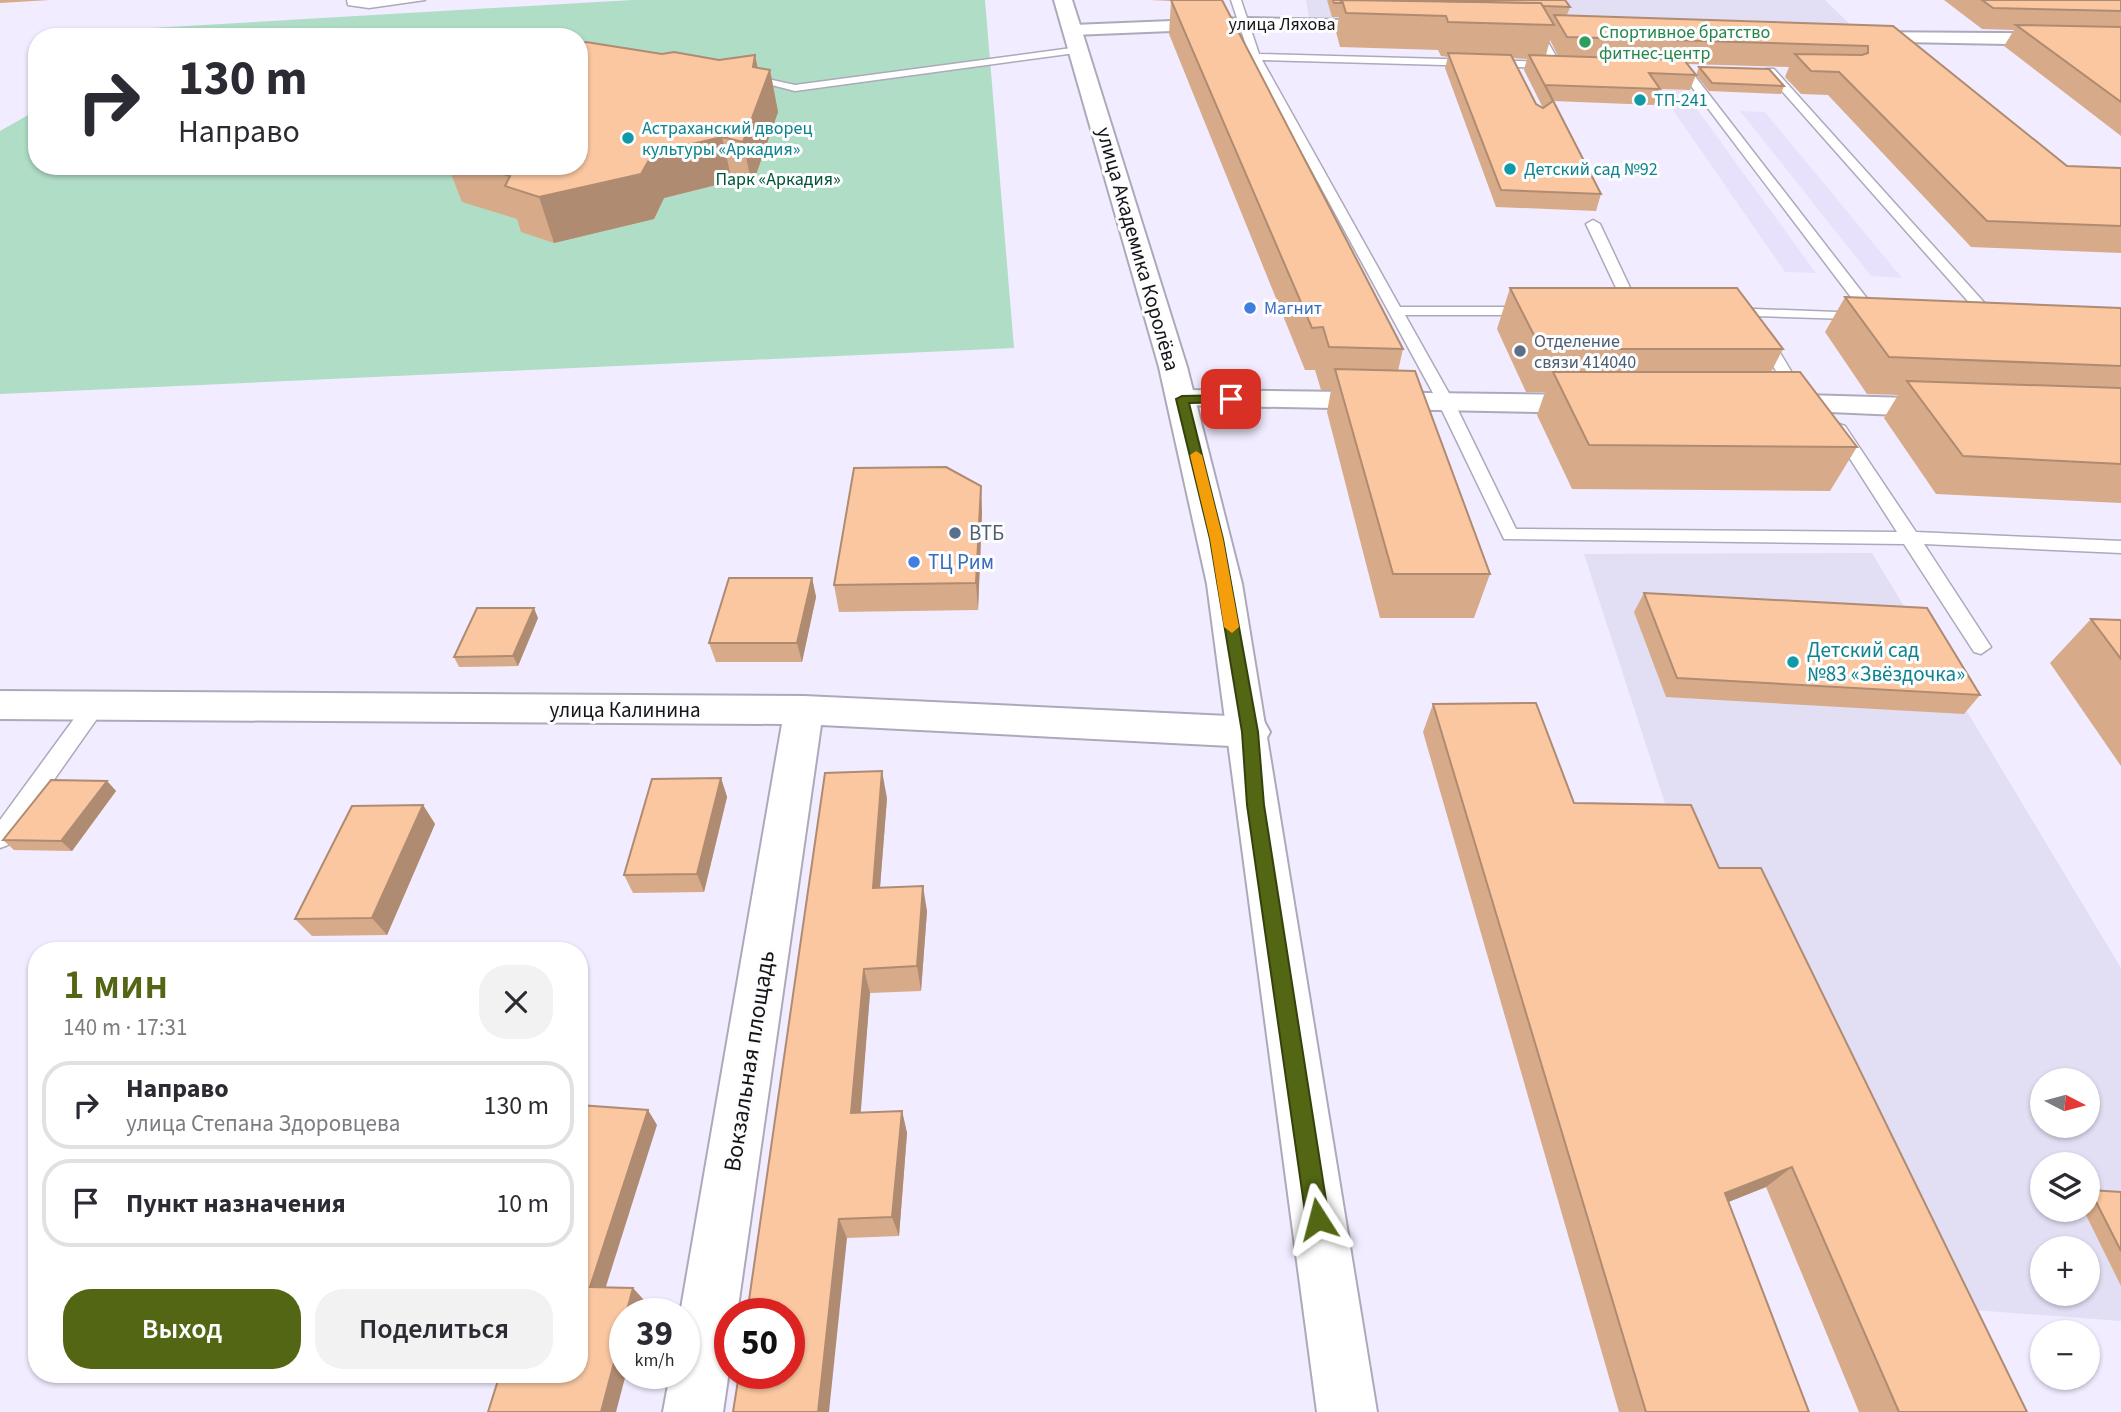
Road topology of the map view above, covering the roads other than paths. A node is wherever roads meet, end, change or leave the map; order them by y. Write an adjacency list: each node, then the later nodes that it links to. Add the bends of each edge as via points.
1 (352, 0): 2 (lane, via 351,4 369,5)
2 (420, 0)
3 (1063, 0): 11 (street, улица Академика Королёва)
4 (1237, 0): 5 (lane)
5 (1246, 23): 6 (street, улица Ляхова); 11 (street, улица Ляхова); 14 (lane)
6 (1411, 26)
7 (1528, 28): 8 (street); 15 (lane)
8 (1563, 29)
9 (1838, 36): 10 (street)
10 (1880, 38): 12 (street); 13 (lane)
11 (1076, 40): 19 (lane, via 795,88); 27 (street, улица Академика Королёва)
12 (2121, 40)
13 (1897, 53)
14 (1255, 57): 15 (lane, via 1515,69); 21 (lane)
15 (1556, 65): 16 (lane)
16 (1569, 65)
17 (1683, 68): 25 (lane, via 1881,318)
18 (1770, 71): 26 (lane, via 2001,323)
19 (749, 78)
20 (1593, 224): 23 (lane)
21 (1397, 311): 22 (lane); 31 (lane)
22 (1550, 311)
23 (1633, 312)
24 (1710, 312): 25 (lane)
25 (1749, 312): 30 (lane)
26 (1968, 321)
27 (1182, 399): 31 (street); 39 (street, улица Академика Королёва, via 1216,539)
28 (1625, 403): 31 (street)
29 (1748, 403): 30 (street)
30 (1812, 403): 32 (street); 33 (lane)
31 (1447, 404): 33 (lane, via 1510,535)
32 (1972, 409)
33 (1910, 538): 34 (lane); 35 (lane)
34 (2118, 550)
35 (1982, 648)
36 (0, 705): 37 (street, улица Калинина)
37 (94, 707): 38 (street, улица Калинина); 40 (lane)
38 (804, 710): 39 (street, улица Калинина); 41 (street, Вокзальная площадь)
39 (1250, 732): 42 (street, улица Академика Королёва, via 1255,805)
40 (0, 838)
41 (693, 1412)
42 (1346, 1412)

